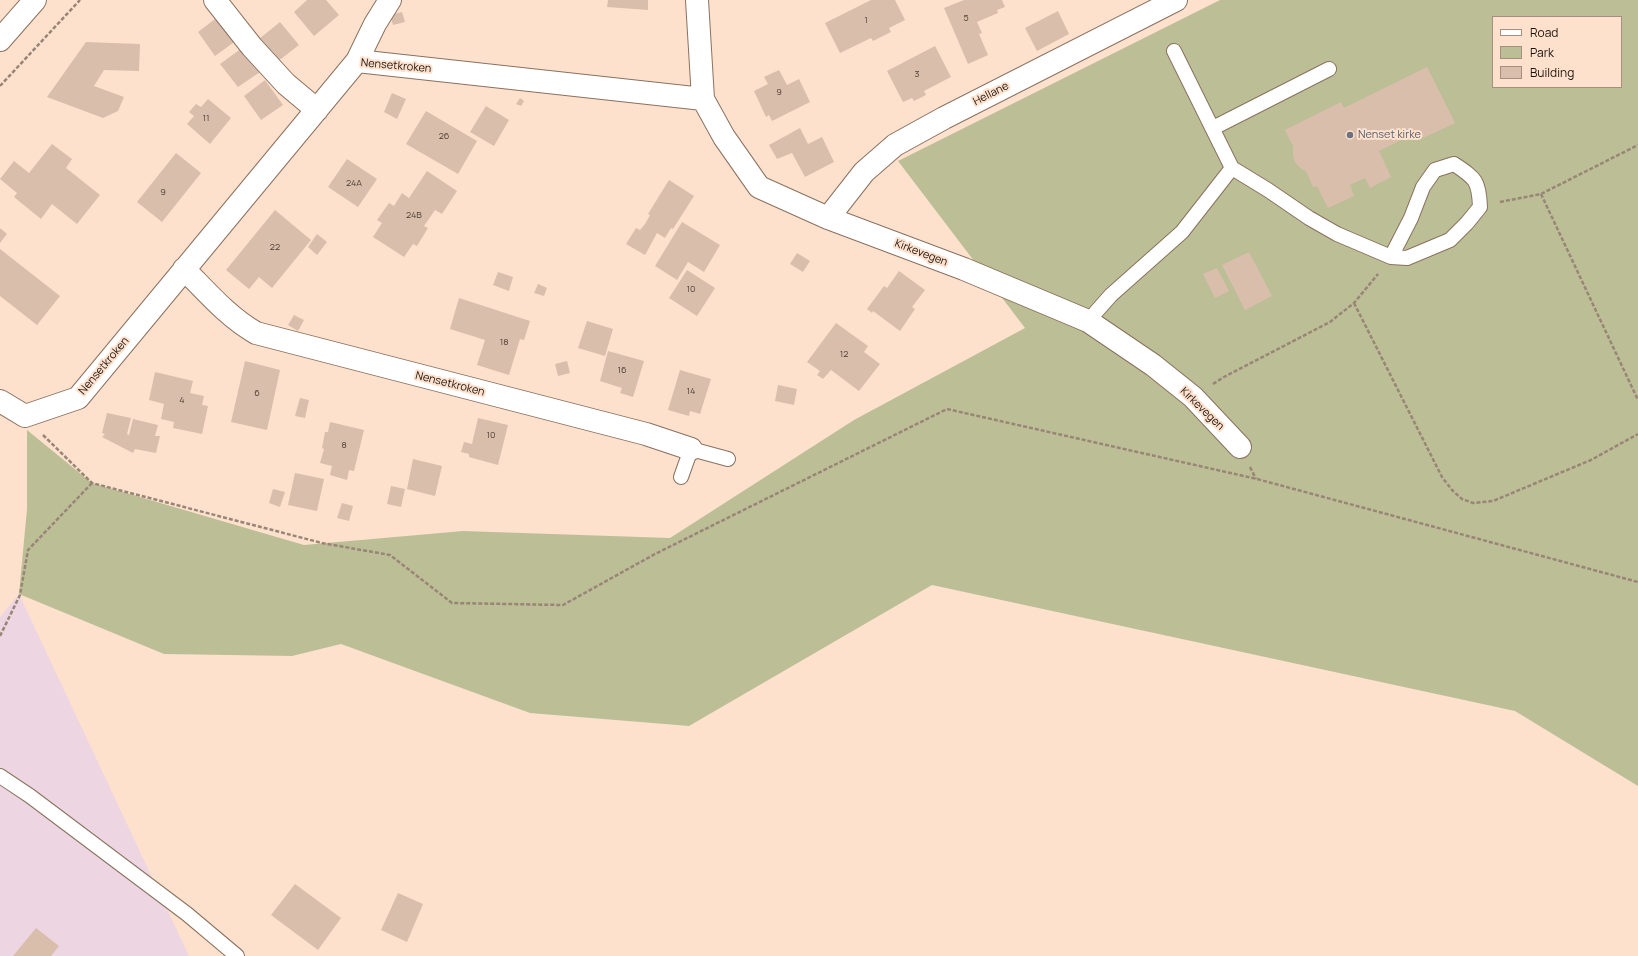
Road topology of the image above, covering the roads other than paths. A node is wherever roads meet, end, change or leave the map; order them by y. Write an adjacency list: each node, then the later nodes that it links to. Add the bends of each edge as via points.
1 (35, 0): 6 (main road)
2 (215, 0): 11 (main road, via 252,47 286,84)
3 (390, 0): 8 (main road)
4 (697, 0): 10 (main road, Kirkevegen)
5 (1176, 0): 14 (main road, Hellane, via 895,145 864,172)
6 (0, 40)
7 (1174, 51): 12 (lane)
8 (357, 61): 10 (main road, Nensetkroken); 11 (main road, Nensetkroken)
9 (1329, 69): 12 (lane)
10 (703, 99): 14 (main road, Kirkevegen, via 724,137 760,187)
11 (317, 110): 16 (main road, Nensetkroken)
12 (1213, 128): 13 (lane)
13 (1232, 168): 15 (lane, via 1308,218 1337,234); 17 (lane, via 1182,232 1111,295)
14 (828, 218): 17 (main road, Kirkevegen, via 964,269)
15 (1391, 257): 15 (lane, via 1407,258 1450,240 1480,207 1480,191 1472,176 1454,164 1435,170 1423,187)
16 (184, 269): 18 (main road, Nensetkroken, via 78,398 25,416); 20 (main road, Nensetkroken, via 231,316 256,333 646,434)
17 (1088, 321): 19 (main road, Kirkevegen, via 1153,365 1193,397)
18 (0, 401)
19 (1240, 447)
20 (691, 448): 21 (lane); 22 (lane)
21 (728, 459)
22 (680, 477)
23 (0, 776): 24 (lane, via 181,909)
24 (237, 956)

